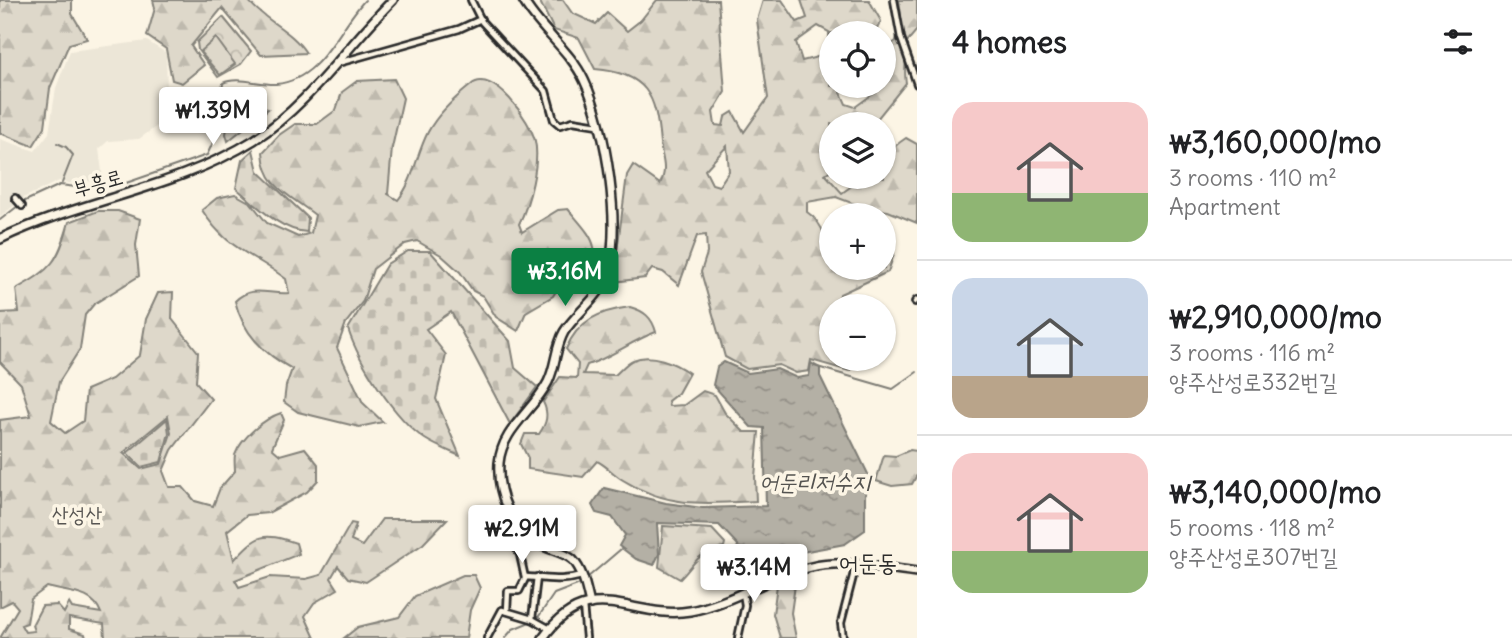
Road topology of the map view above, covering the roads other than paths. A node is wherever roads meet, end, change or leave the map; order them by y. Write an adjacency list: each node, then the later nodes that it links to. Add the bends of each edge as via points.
1 (393, 0): 6 (street, 부흥로)
2 (471, 0): 5 (street)
3 (523, 0): 8 (street, via 577,67)
4 (894, 0): 7 (street)
5 (481, 19): 6 (street); 8 (street, via 546,91 554,120 560,125 573,121)
6 (337, 63): 11 (street, 부흥로, via 275,125 220,159 70,209)
7 (917, 85)
8 (597, 125): 12 (street, via 611,185 609,266 604,282 565,331 543,391 503,446 500,481)
9 (15, 198): 10 (street)
10 (22, 206)
11 (0, 239)
12 (515, 523): 16 (street, via 511,537); 17 (street, via 538,544 570,557)
13 (856, 565): 14 (street); 18 (street, via 808,567); 30 (street, via 841,623)
14 (917, 572)
15 (537, 577): 16 (street); 17 (street, via 563,582); 24 (street)
16 (525, 579): 22 (street, via 519,591 508,591)
17 (584, 579): 19 (street)
18 (743, 593): 20 (street, via 678,613); 29 (street)
19 (588, 594): 20 (street); 21 (street); 23 (street)
20 (614, 602): 21 (street)
21 (587, 605): 23 (street); 28 (street)
22 (507, 611): 24 (street); 26 (street, via 502,610)
23 (569, 613): 25 (street)
24 (534, 620): 25 (street)
25 (550, 629): 27 (street)
26 (487, 638)
27 (543, 638)
28 (586, 638)
29 (738, 638)
30 (843, 638)

